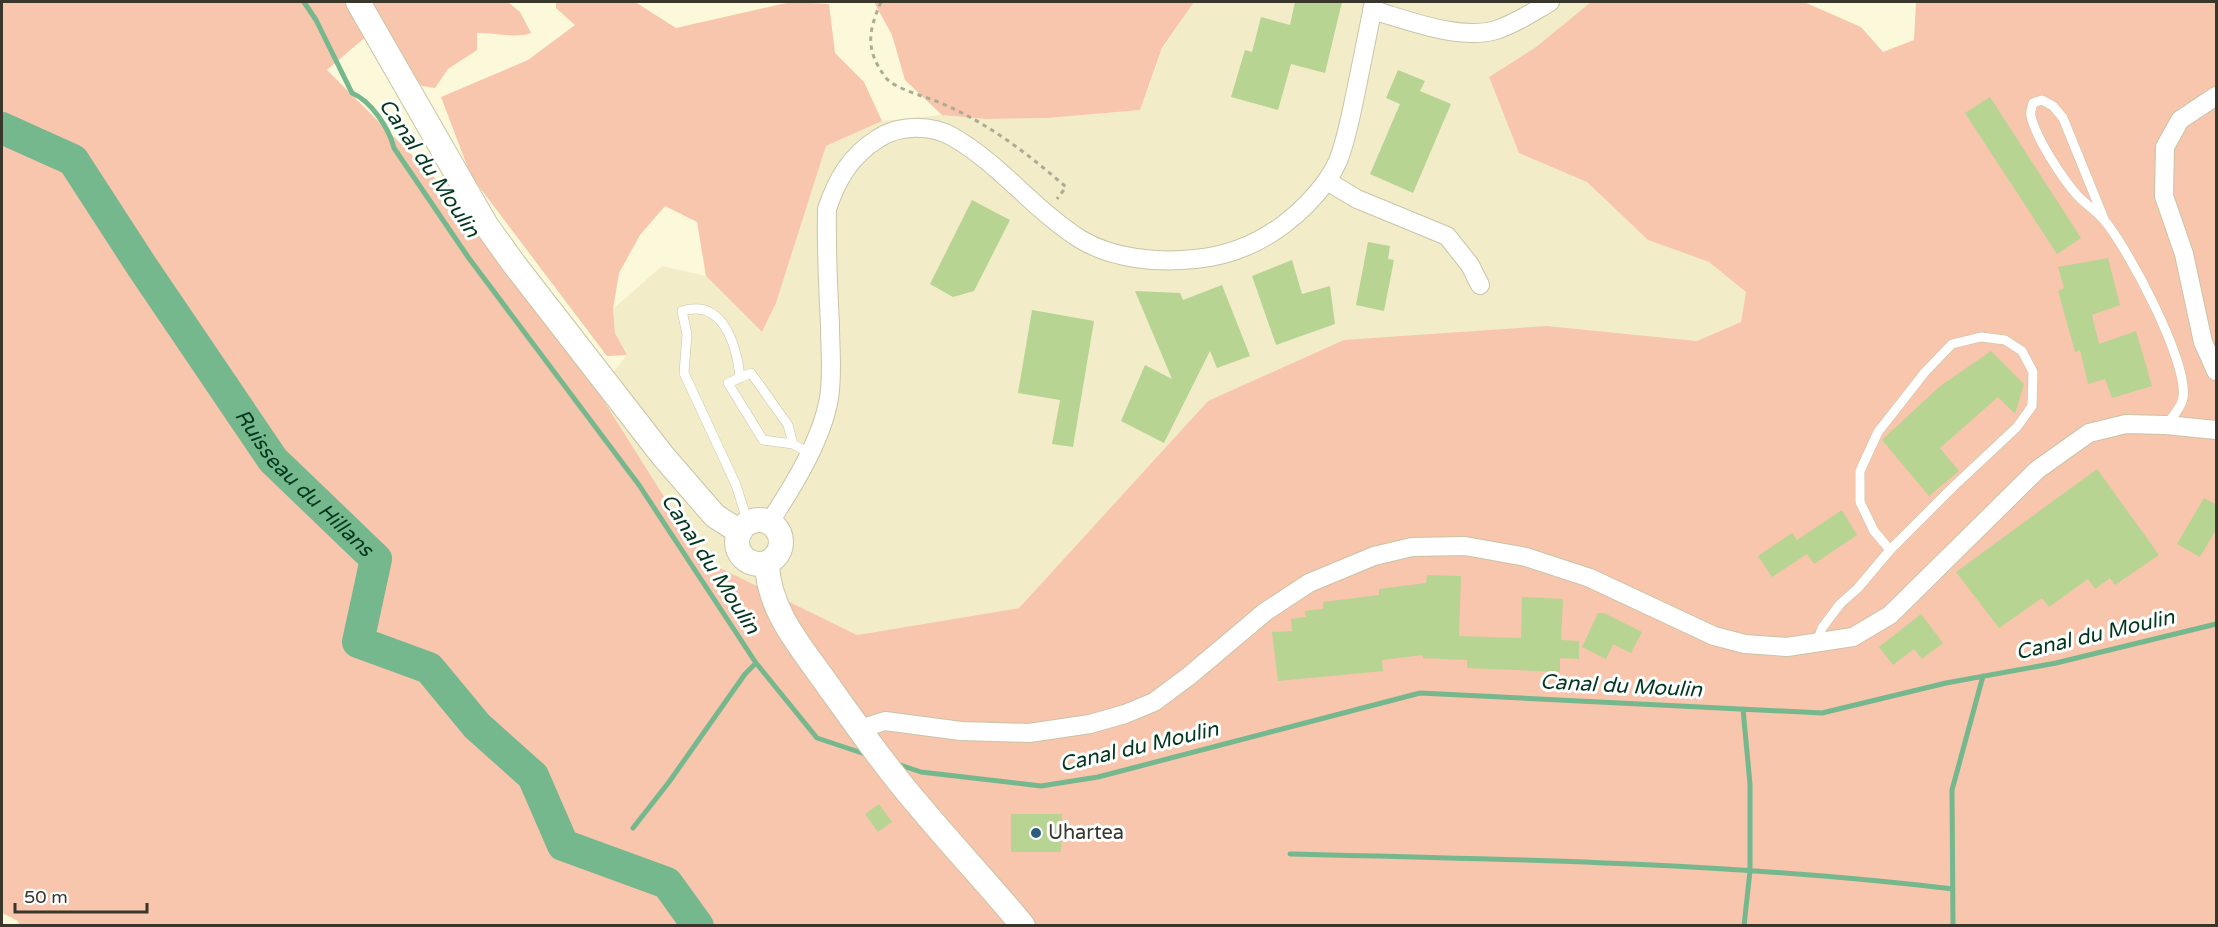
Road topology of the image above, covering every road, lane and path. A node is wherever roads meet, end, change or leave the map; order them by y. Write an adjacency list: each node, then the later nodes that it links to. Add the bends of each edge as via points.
1 (358, 2): 15 (street, via 486,225 514,264 699,499 715,516)
2 (881, 2): 7 (path, via 871,25 872,56 888,81 999,133 1053,175 1066,187)
3 (1550, 2): 4 (street, via 1514,23 1475,33 1456,32)
4 (1373, 6): 6 (street, via 1346,138)
5 (2217, 96): 10 (street, via 2180,120 2165,147 2164,196 2184,255 2203,342)
6 (1327, 181): 7 (street, via 1290,221 1272,234 1255,244 1210,258 1174,261 1112,253 1081,239); 9 (street, via 1357,199 1447,236)
7 (1047, 213): 14 (street, via 972,150 933,129 887,132 849,162 835,184 827,209 829,399 822,424)
8 (2104, 219): 8 (lane, via 2078,196 2051,160 2031,115 2033,103 2043,100 2063,118); 12 (lane, via 2139,273 2173,348 2183,399)
9 (1480, 285)
10 (2217, 371)
11 (740, 378): 14 (lane, via 751,374); 14 (lane, via 728,383 763,440); 15 (lane, via 738,358 724,323 701,309 682,311 687,334 684,373)
12 (2166, 425): 13 (street); 18 (street, via 2126,424 2089,433 2037,470 1890,615 1853,637)
13 (2217, 430)
14 (801, 449): 15 (street, via 789,492)
15 (752, 526): 17 (street, via 778,531 781,546); 17 (street, via 737,539 740,554 752,563)
16 (1890, 550): 16 (lane, via 2017,427 2032,406 2033,372 2022,351 2005,340 1982,337 1952,344 1878,432 1860,471 1860,502 1874,531); 18 (lane, via 1840,604 1822,628)
17 (767, 563): 19 (street, via 773,598 790,632)
18 (1816, 644): 19 (street, via 1745,644 1714,636 1590,578 1526,557 1465,546 1412,547 1374,556 1309,584 1264,612 1154,702 1125,714 1090,724 1029,733 962,731 885,721)
19 (861, 731): 20 (street, via 919,806)
20 (1023, 926)

